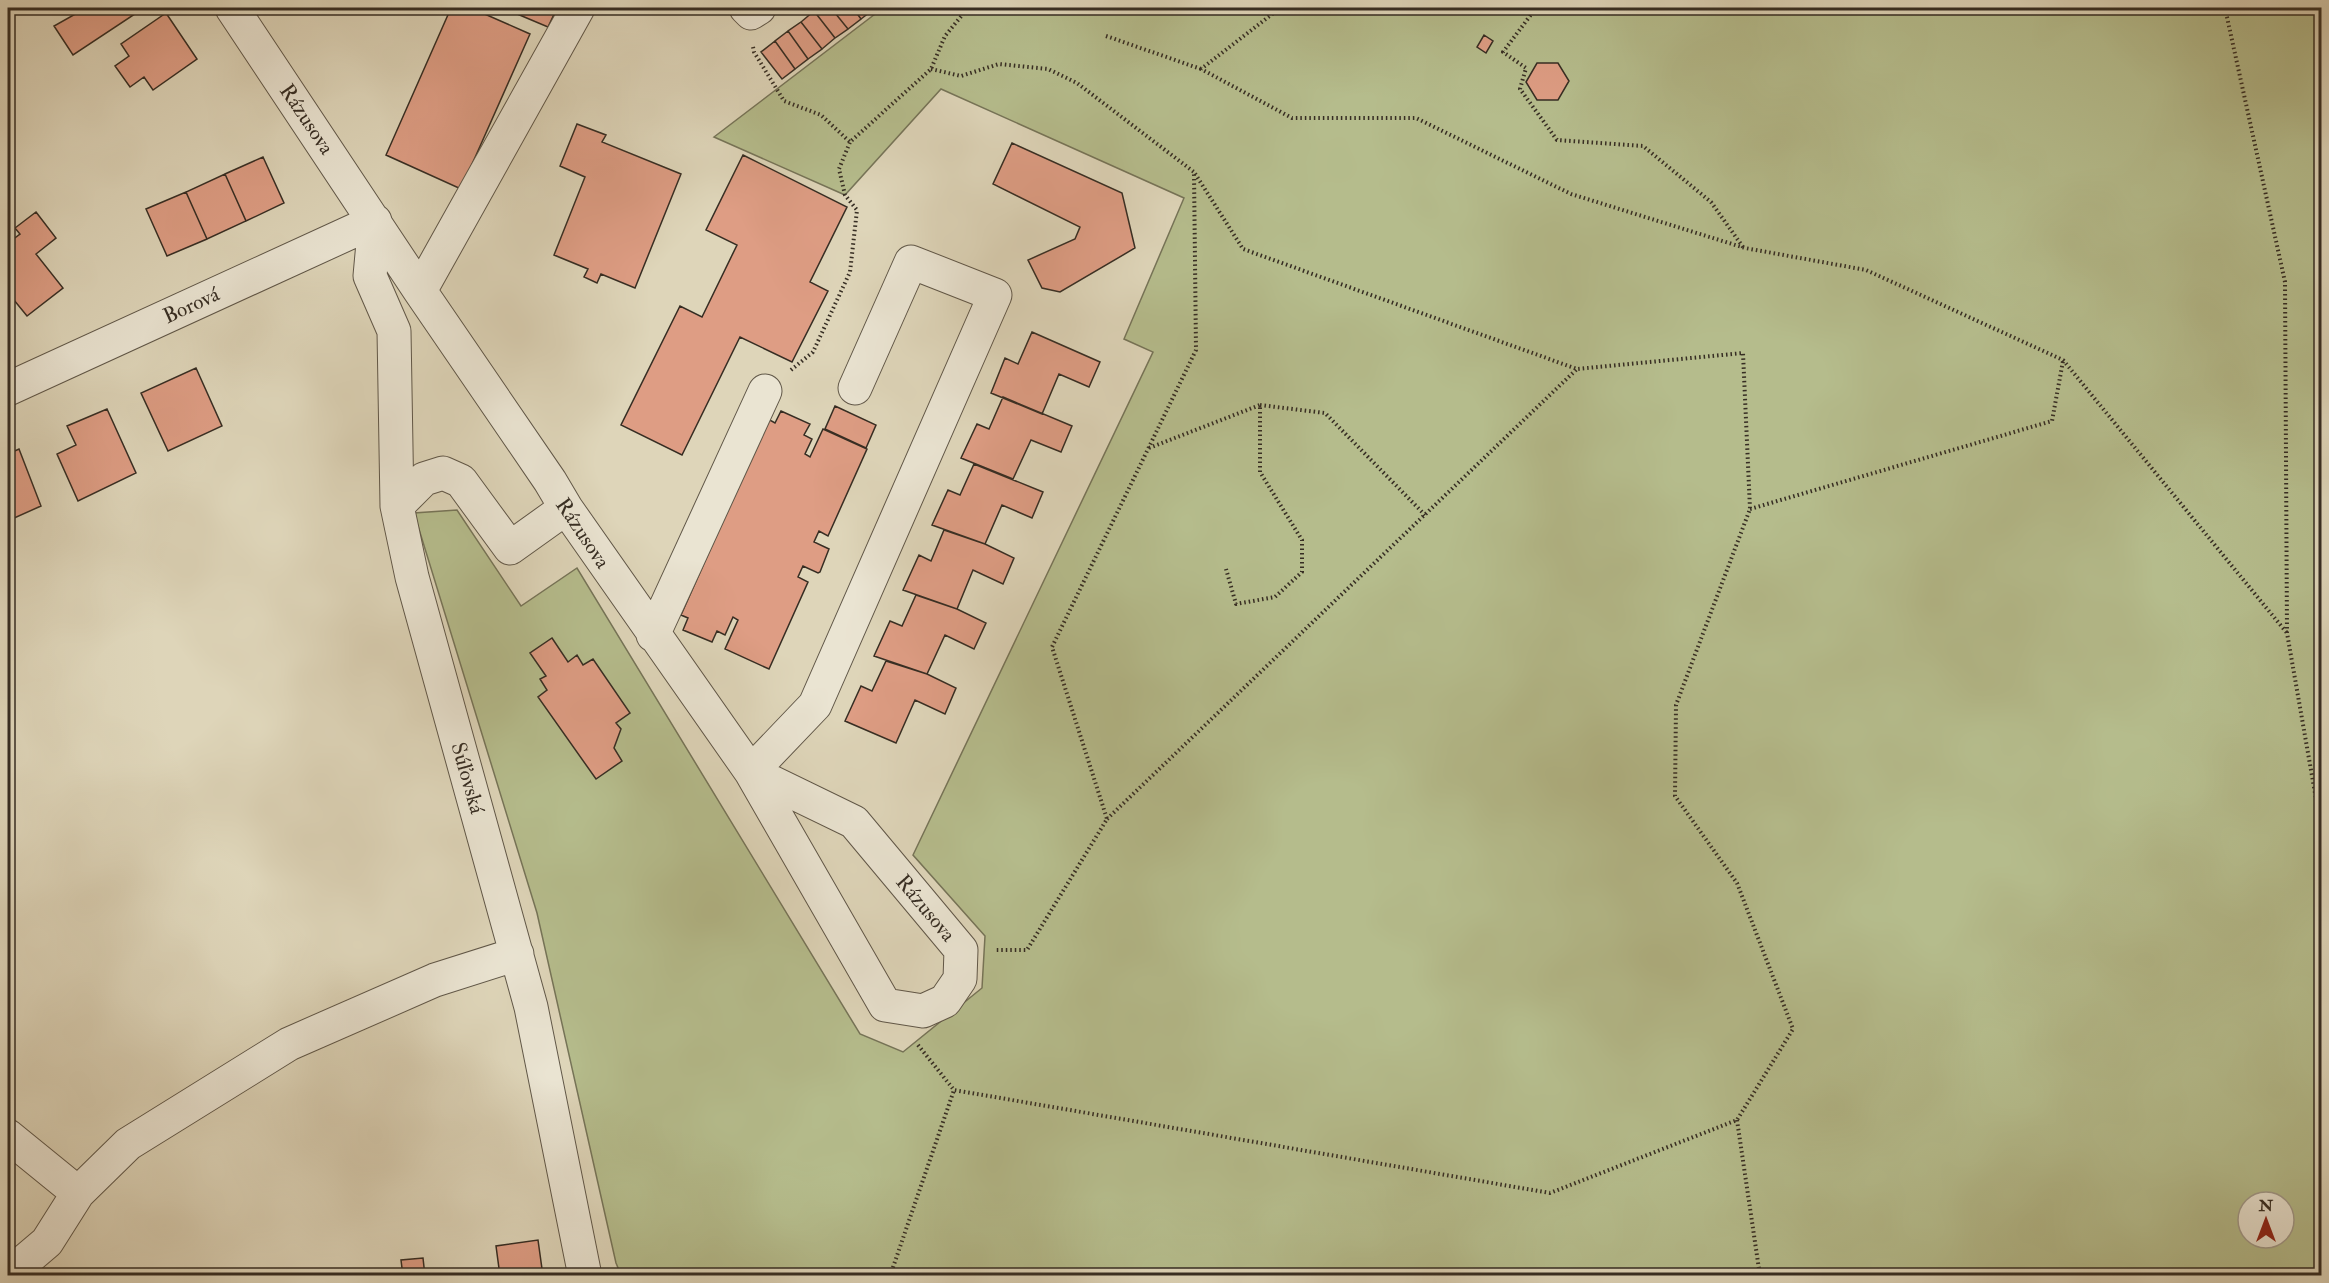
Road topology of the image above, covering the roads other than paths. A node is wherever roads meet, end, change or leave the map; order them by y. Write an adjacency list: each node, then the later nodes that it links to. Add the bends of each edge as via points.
1 (232, 8): 3 (street, Rázusova)
2 (578, 8): 4 (street)
3 (375, 221): 4 (street, Rázusova); 6 (street, Borová); 8 (street, Súľovská, via 370,276 394,331)
4 (420, 291): 9 (street, Rázusova)
5 (855, 388): 11 (street, via 911,262 995,296 815,705)
6 (8, 389)
7 (765, 391): 10 (street)
8 (397, 506): 9 (street, via 424,479 443,473 460,481 510,548); 12 (street, Súľovská, via 412,577)
9 (566, 508): 10 (street, Rázusova)
10 (653, 635): 11 (street, Rázusova)
11 (751, 772): 11 (street, Rázusova, via 885,1005 923,1011 945,1001 960,979 961,950 854,822)
12 (517, 954): 14 (street, via 435,980 290,1044 128,1144); 16 (street, Súľovská)
13 (8, 1136): 14 (street)
14 (78, 1193): 15 (street, via 47,1242)
15 (8, 1271)
16 (585, 1275)

